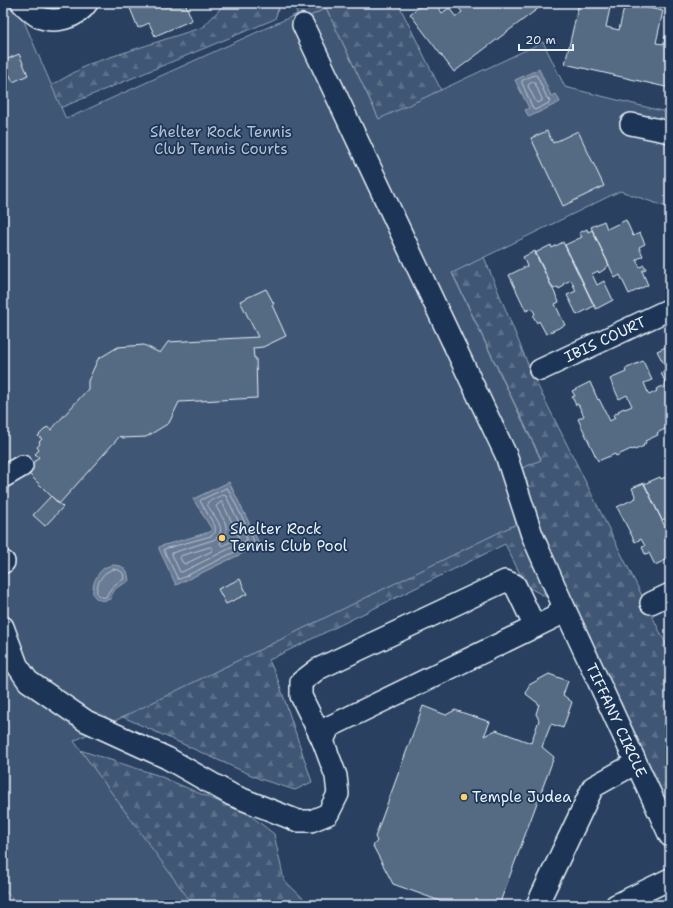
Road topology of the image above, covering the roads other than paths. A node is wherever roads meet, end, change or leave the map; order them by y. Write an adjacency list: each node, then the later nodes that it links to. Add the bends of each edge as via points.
1 (22, 3): 2 (street, via 39,17 51,20 64,19 75,14)
2 (86, 3)
3 (302, 25): 12 (street, TIFFANY CIRCLE, via 506,455 532,535)
4 (631, 124): 5 (street)
5 (670, 132)
6 (670, 309): 7 (street, IBIS COURT)
7 (540, 370)
8 (22, 466): 9 (street)
9 (3, 477)
10 (670, 594): 11 (street)
11 (651, 603)
12 (563, 605): 14 (street, via 555,617); 16 (street, TIFFANY CIRCLE)
13 (3, 627): 15 (street, via 17,665 28,681 86,721 167,758 232,795 298,821 311,821 328,814 338,794 336,776)
14 (535, 627): 15 (street, via 329,728); 15 (street, via 515,585 505,581 318,669 301,682 301,696)
15 (323, 741)
16 (636, 763): 17 (street, TIFFANY CIRCLE); 19 (street, via 593,787)
17 (670, 836)
18 (670, 879): 20 (street)
19 (537, 905)
20 (616, 905)

